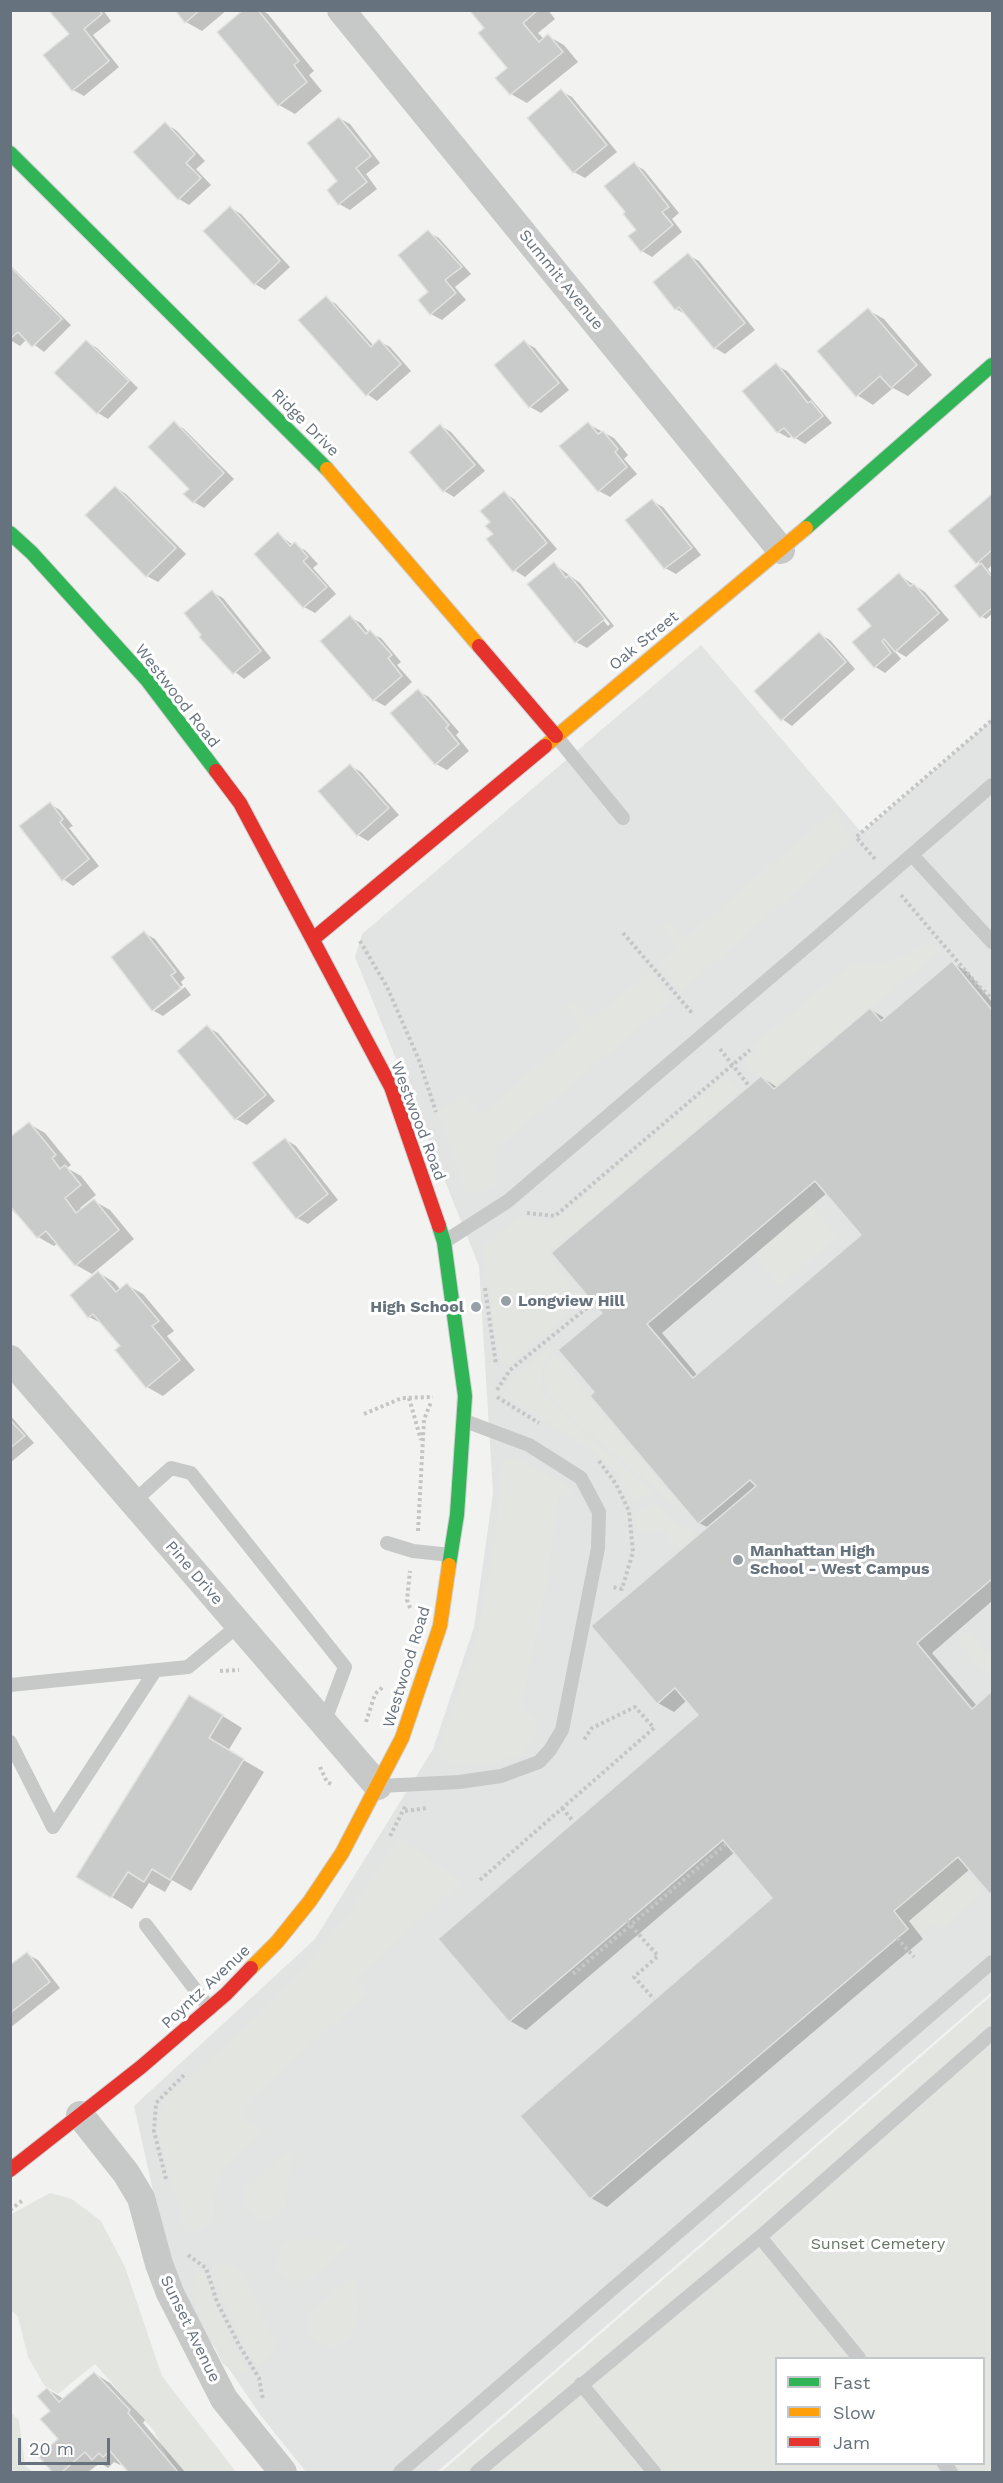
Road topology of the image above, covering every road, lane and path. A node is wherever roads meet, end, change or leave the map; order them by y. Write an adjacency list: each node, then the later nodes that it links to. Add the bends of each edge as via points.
1 (341, 10): 5 (street, Summit Avenue)
2 (10, 153): 6 (street, Ridge Drive, via 334,476)
3 (993, 365): 5 (street, Oak Street)
4 (10, 533): 11 (street, Westwood Road, via 147,680 240,803)
5 (782, 550): 6 (street, Oak Street)
6 (555, 736): 8 (lane); 11 (street, Oak Street)
7 (993, 785): 9 (lane)
8 (623, 818)
9 (912, 855): 12 (lane); 16 (lane, via 508,1202)
10 (623, 933): 13 (path)
11 (313, 939): 16 (street, Westwood Road, via 390,1087)
12 (993, 942)
13 (671, 987)
14 (750, 1050): 15 (path, via 555,1216)
15 (519, 1212)
16 (444, 1242): 27 (street, Westwood Road)
17 (483, 1278): 20 (path)
18 (594, 1303): 22 (path, via 510,1370)
19 (10, 1359): 29 (street, Pine Drive)
20 (496, 1365)
21 (497, 1377): 22 (path)
22 (498, 1389): 23 (path)
23 (494, 1395)
24 (433, 1397): 25 (path)
25 (409, 1398): 26 (path); 28 (path)
26 (364, 1414)
27 (465, 1421): 31 (street, Westwood Road); 41 (lane, via 530,1444 581,1478 599,1512 598,1548 562,1730 539,1762 501,1776)
28 (422, 1443)
29 (133, 1502): 32 (street, Pine Drive); 37 (lane, via 171,1468 191,1473 345,1667)
30 (387, 1543): 31 (lane)
31 (451, 1556): 41 (street, Westwood Road, via 440,1626 402,1738)
32 (239, 1625): 33 (lane, via 188,1667); 37 (street, Pine Drive)
33 (156, 1671): 36 (lane); 38 (lane, via 53,1827)
34 (212, 1673): 35 (path, via 238,1669)
35 (245, 1673)
36 (10, 1685)
37 (324, 1723): 41 (street, Pine Drive)
38 (10, 1742)
39 (318, 1764): 40 (path, via 327,1782)
40 (333, 1785)
41 (378, 1786): 53 (street, Poyntz Avenue, via 342,1853 310,1900 277,1942)
42 (562, 1808): 43 (path)
43 (573, 1821)
44 (726, 1844): 47 (path)
45 (627, 1921): 47 (path)
46 (146, 1924): 53 (lane)
47 (632, 1925): 51 (path); 52 (path, via 658,1956 634,1977)
48 (897, 1938): 49 (path)
49 (914, 1957)
50 (993, 1962): 65 (lane)
51 (573, 1974)
52 (654, 1999)
53 (210, 2008): 56 (street, Poyntz Avenue)
54 (993, 2033): 59 (lane)
55 (156, 2103): 58 (path, via 154,2131)
56 (81, 2115): 57 (street, Poyntz Avenue); 64 (street, Sunset Avenue, via 141,2198 170,2294 224,2398)
57 (10, 2170)
58 (167, 2181)
59 (760, 2237): 61 (lane); 62 (lane)
60 (186, 2253): 63 (path, via 206,2268 217,2302 259,2378)
61 (858, 2357)
62 (581, 2384): 66 (lane); 67 (lane)
63 (265, 2407)
64 (283, 2472)
65 (400, 2472)
66 (477, 2472)
67 (654, 2472)

